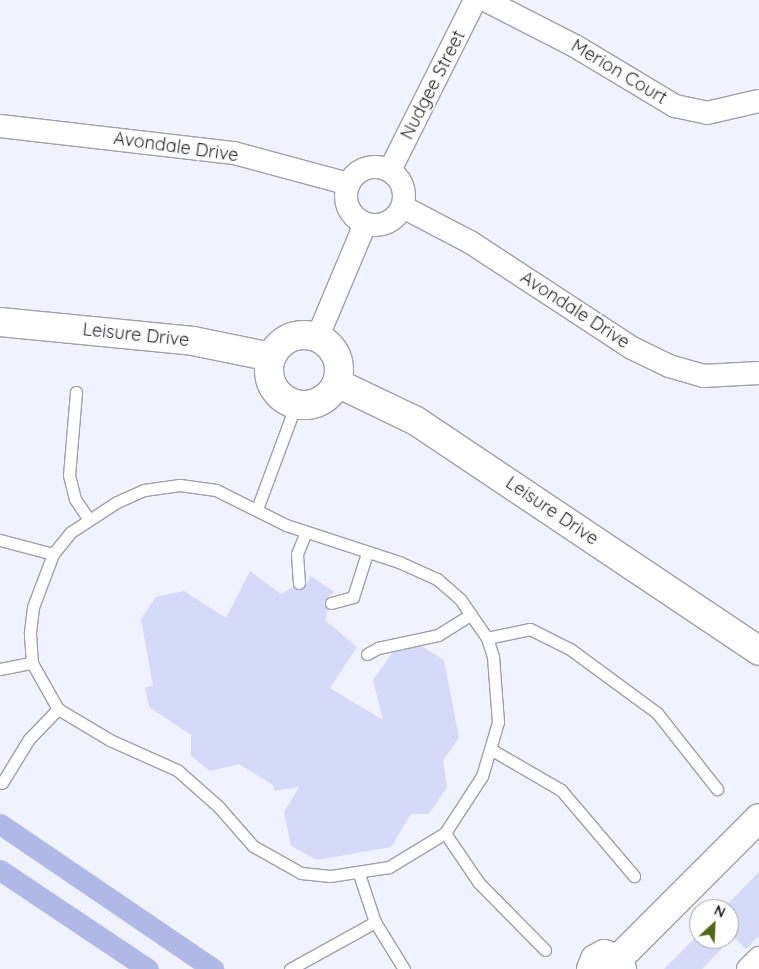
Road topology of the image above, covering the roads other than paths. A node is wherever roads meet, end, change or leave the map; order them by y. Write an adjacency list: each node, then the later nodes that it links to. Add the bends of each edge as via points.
1 (476, 0): 5 (street, Nudgee Street)
2 (485, 0): 3 (street, Merion Court, via 575,46 675,106 707,113)
3 (759, 101)
4 (0, 126): 6 (street, Avondale Drive, via 224,152)
5 (390, 170): 6 (street, via 366,168); 7 (street, via 402,182)
6 (349, 184): 8 (street, via 350,212)
7 (403, 207): 8 (street, via 383,225); 12 (street, Avondale Drive, via 470,242 632,348 668,366 704,376)
8 (365, 224): 10 (street)
9 (0, 322): 11 (street, Leisure Drive, via 193,341)
10 (318, 336): 11 (street, via 289,337); 13 (street, via 339,360)
11 (271, 357): 15 (street, via 270,374 276,391)
12 (759, 373)
13 (338, 383): 15 (street, via 321,402); 26 (street, Leisure Drive, via 416,421)
14 (76, 392): 17 (lane, via 69,475 75,499)
15 (296, 404): 16 (lane)
16 (258, 509): 17 (lane, via 216,490 180,485 144,490); 18 (lane)
17 (88, 518): 21 (lane)
18 (306, 532): 20 (lane); 22 (lane, via 297,554)
19 (0, 540): 21 (lane)
20 (367, 553): 23 (lane, via 353,597); 24 (lane, via 437,579)
21 (53, 554): 28 (lane, via 33,607)
22 (299, 583)
23 (330, 603)
24 (471, 614): 25 (lane); 27 (lane, via 438,635 378,648)
25 (487, 638): 31 (lane, via 499,686); 33 (lane, via 530,629 570,649 657,713)
26 (759, 651)
27 (367, 654)
28 (32, 663): 29 (lane); 30 (lane)
29 (0, 669)
30 (58, 709): 32 (lane, via 29,739); 36 (lane, via 110,740 177,770 272,860 301,872)
31 (492, 750): 35 (lane, via 465,807); 37 (lane, via 561,790)
32 (2, 783)
33 (717, 789)
34 (759, 818): 41 (street)
35 (445, 833): 36 (lane, via 389,867); 39 (lane, via 479,883)
36 (359, 874): 38 (lane)
37 (634, 876)
38 (375, 922): 42 (lane); 43 (lane)
39 (545, 950)
40 (759, 958): 45 (street)
41 (620, 964): 44 (street, via 599,956)
42 (290, 969)
43 (404, 969)
44 (591, 969)
45 (748, 969)

